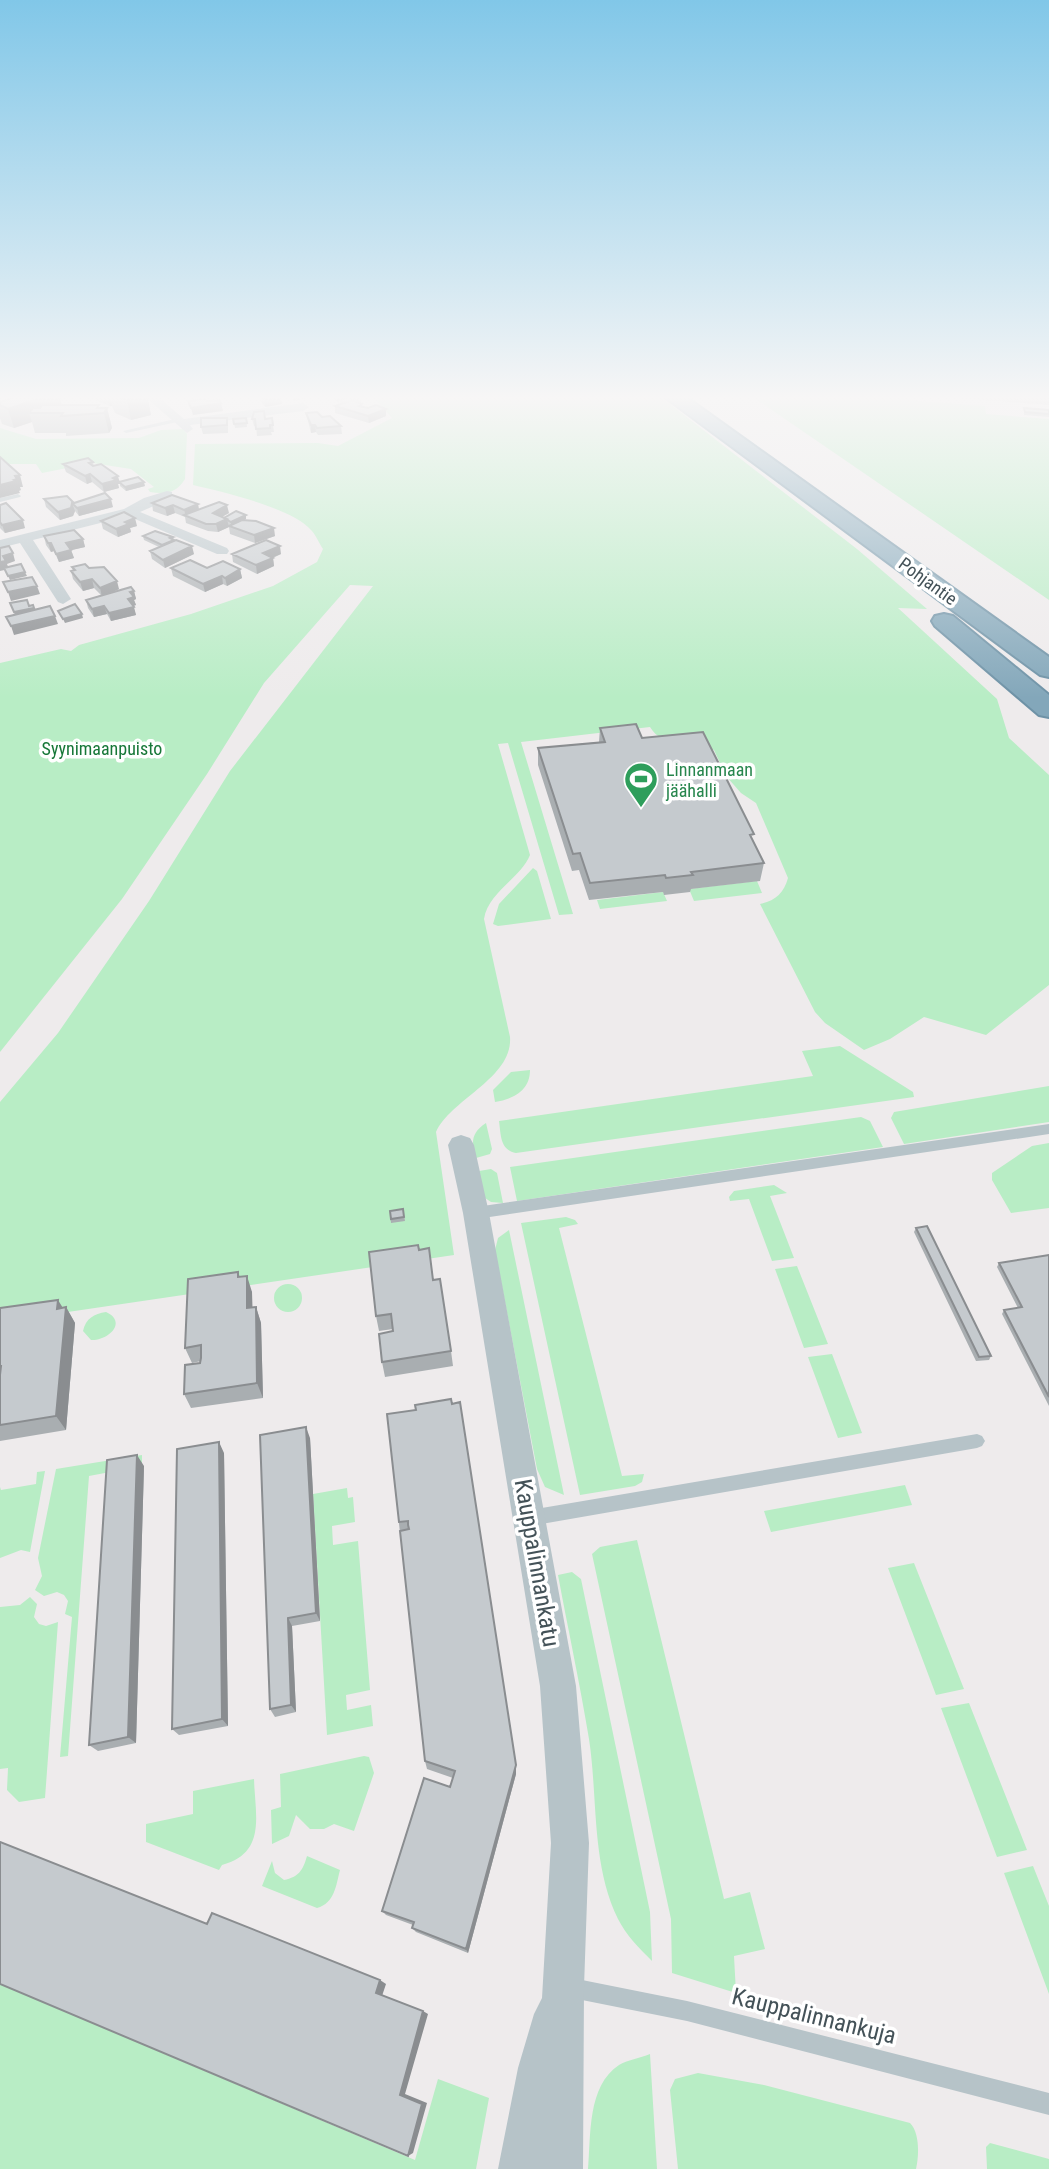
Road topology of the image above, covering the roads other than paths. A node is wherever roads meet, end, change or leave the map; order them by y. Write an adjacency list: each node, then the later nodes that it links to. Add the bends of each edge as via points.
1 (18, 496): 5 (lane)
2 (163, 496): 6 (street)
3 (805, 496): 12 (highway, via 858,549)
4 (812, 496): 11 (highway, Pohjantie)
5 (0, 500)
6 (129, 512): 7 (street); 9 (street)
7 (25, 539): 8 (street); 10 (street)
8 (0, 544)
9 (222, 551)
10 (63, 599)
11 (1049, 669)
12 (1043, 706)
13 (1049, 1129): 15 (lane)
14 (461, 1145): 15 (street, Kauppalinnankatu)
15 (476, 1213): 17 (street, Kauppalinnankatu)
16 (977, 1441): 17 (lane)
17 (530, 1518): 18 (street, Kauppalinnankatu, via 558,1686 570,1843)
18 (564, 1986): 19 (lane, Kauppalinnankuja, via 687,2011); 20 (street, Kauppalinnankatu, via 539,2068); 21 (street, Kauppalinnankatu)
19 (1049, 2104)
20 (520, 2169)
21 (561, 2169)

